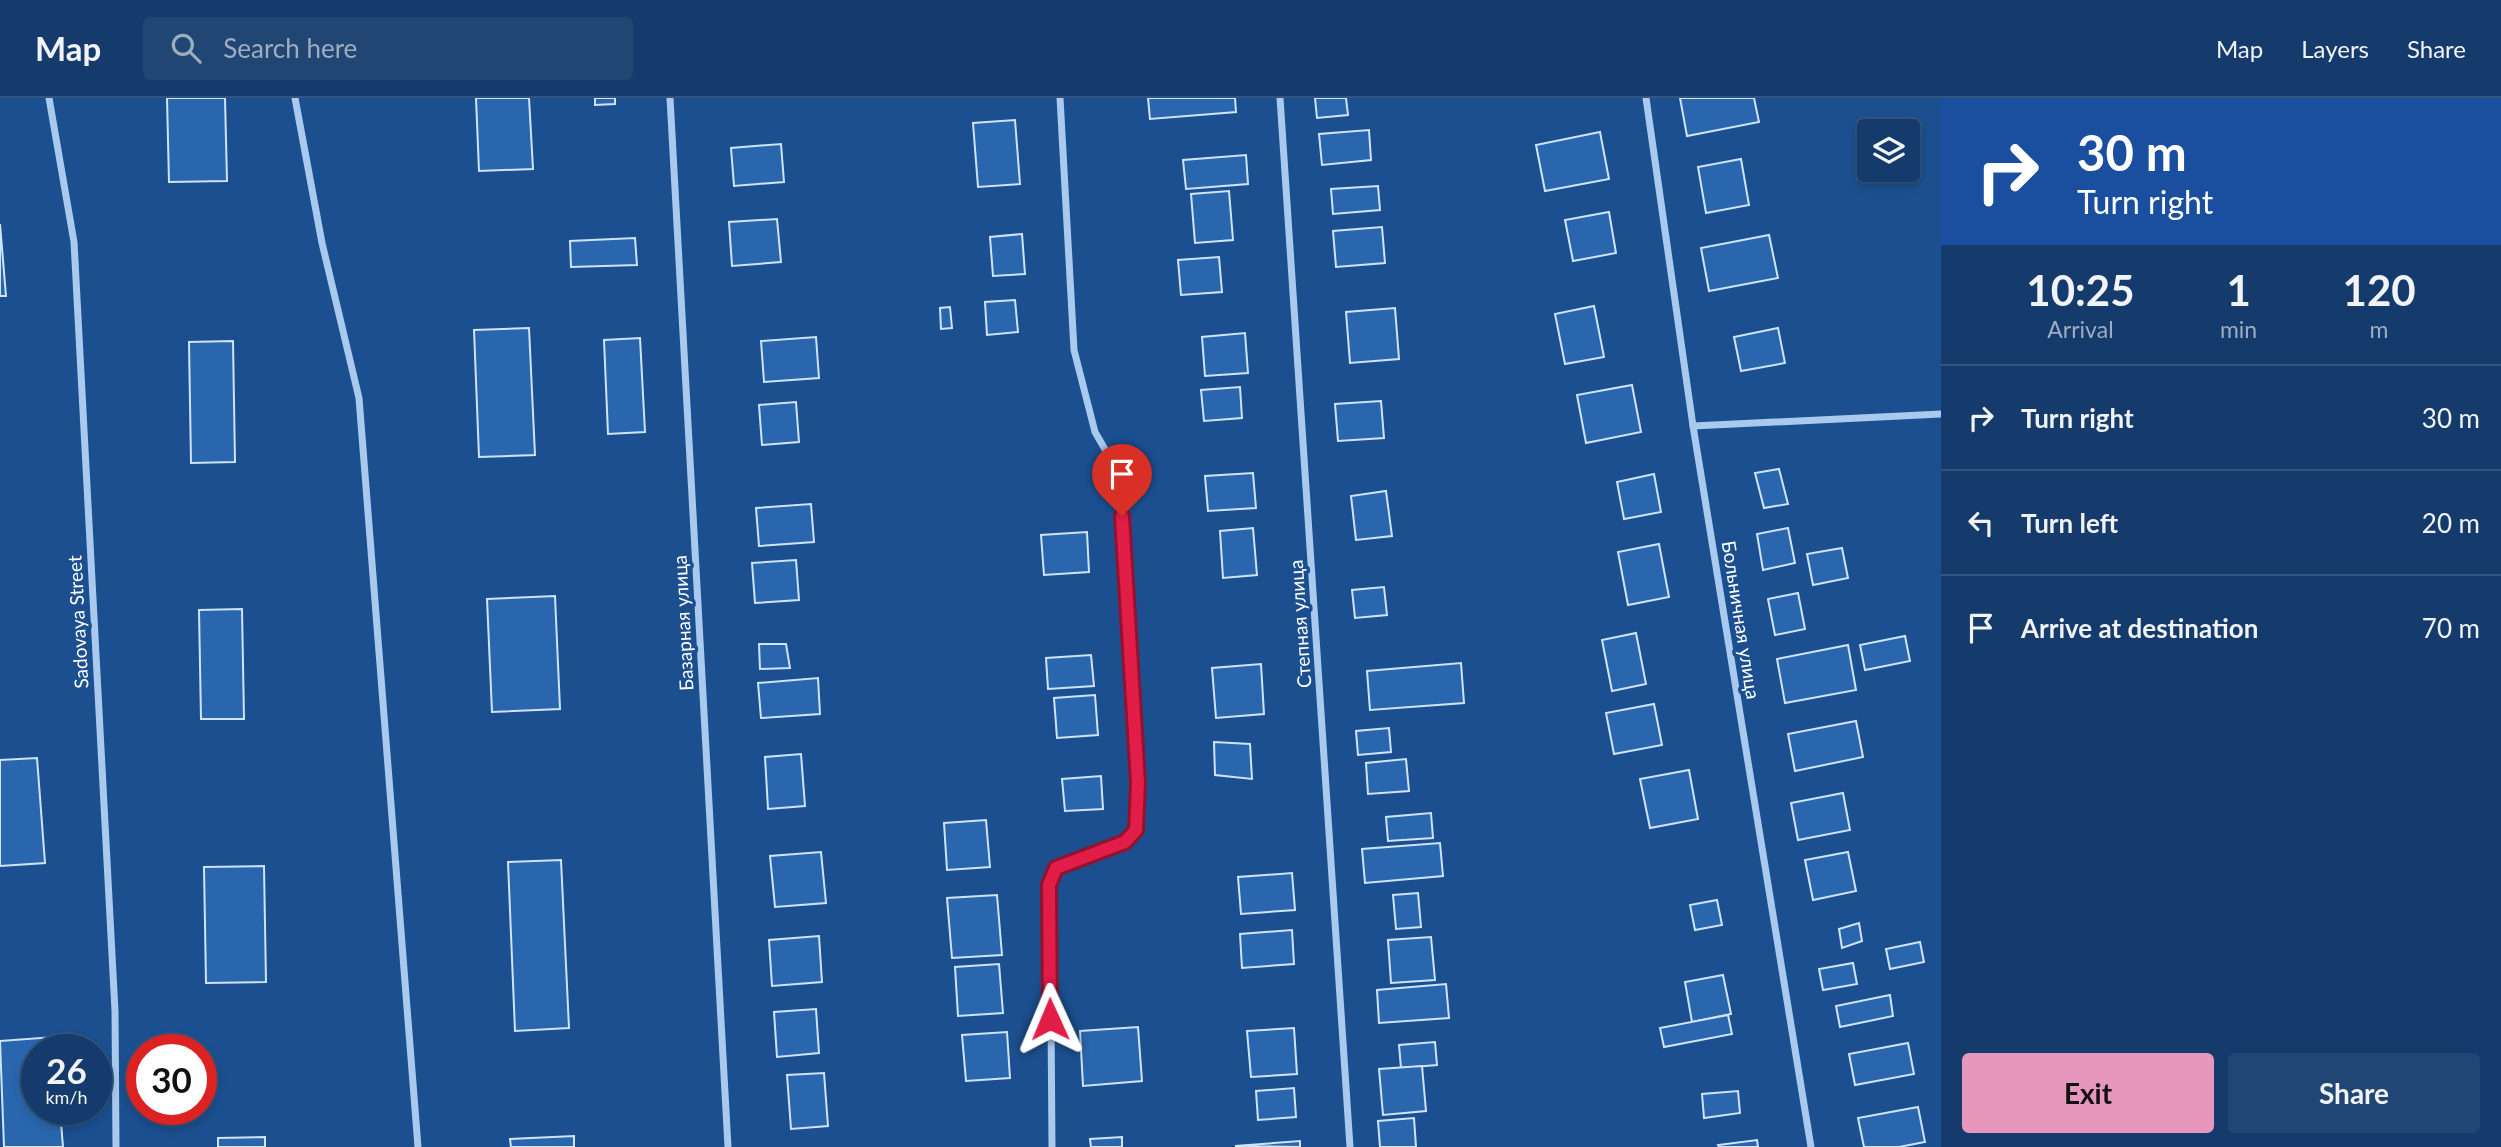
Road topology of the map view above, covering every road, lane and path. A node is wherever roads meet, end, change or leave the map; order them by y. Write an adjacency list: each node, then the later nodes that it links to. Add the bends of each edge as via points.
1 (49, 98): 9 (street, Sadovaya Street, via 74,242 115,1011)
2 (295, 98): 10 (street, via 322,243 359,398)
3 (670, 98): 11 (street, Базарная улица)
4 (1060, 98): 12 (street, via 1074,350 1095,432 1110,458 1120,491 1139,811 1136,830 1125,842 1056,868 1049,885)
5 (1280, 98): 13 (street, Степная улица)
6 (1646, 98): 8 (street, Больничная улица)
7 (1941, 414): 8 (street)
8 (1693, 426): 14 (street, Больничная улица)
9 (116, 1147)
10 (418, 1147)
11 (728, 1147)
12 (1052, 1147)
13 (1350, 1147)
14 (1811, 1147)

